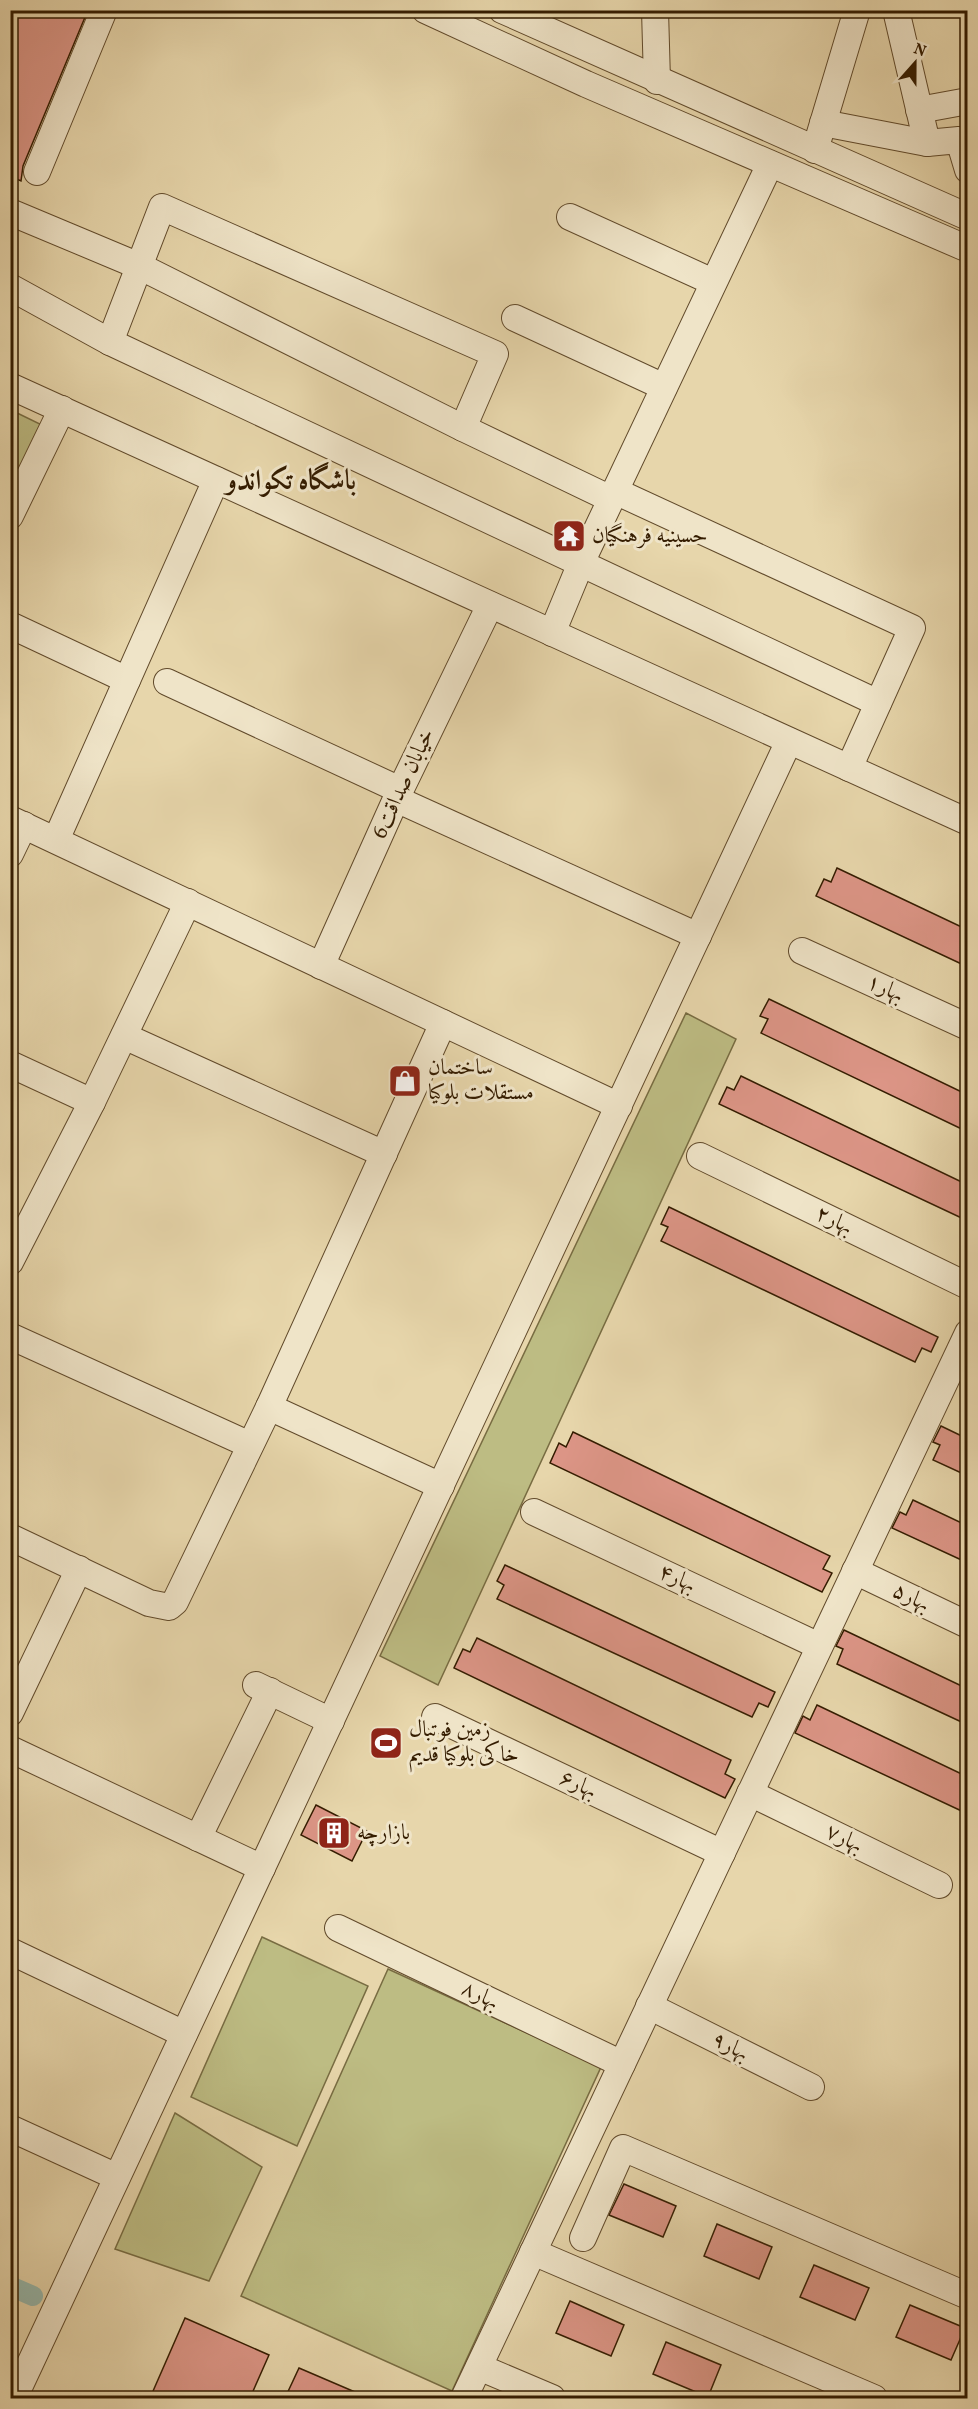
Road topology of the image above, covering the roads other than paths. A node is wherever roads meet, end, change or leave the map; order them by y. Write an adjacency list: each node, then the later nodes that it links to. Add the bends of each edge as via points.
1 (104, 10): 15 (street)
2 (425, 10): 13 (street)
3 (501, 10): 7 (street)
4 (656, 10): 7 (street)
5 (857, 10): 10 (street)
6 (896, 10): 9 (street)
7 (657, 81): 12 (street)
8 (968, 101): 9 (street)
9 (919, 110): 11 (street)
10 (823, 123): 11 (street); 12 (street)
11 (927, 143): 14 (street, via 959,140)
12 (815, 150): 18 (street)
13 (770, 164): 19 (street); 21 (street)
14 (968, 170)
15 (37, 172)
16 (10, 212): 20 (street)
17 (570, 217): 21 (street)
18 (968, 217)
19 (968, 249)
20 (139, 266): 24 (street); 28 (street); 28 (street, via 162,207 495,354)
21 (713, 282): 26 (street)
22 (10, 286): 24 (street)
23 (515, 318): 26 (street)
24 (110, 342): 32 (street)
25 (10, 386): 27 (street)
26 (664, 387): 30 (street)
27 (62, 410): 29 (street); 31 (street)
28 (463, 428): 30 (street)
29 (216, 480): 33 (street); 36 (street)
30 (613, 495): 32 (street); 38 (street, via 912,628)
31 (10, 516)
32 (581, 563): 35 (street); 38 (street)
33 (490, 605): 35 (street); 41 (street, خیابان صداقت6)
34 (10, 625): 36 (street)
35 (552, 633): 39 (street)
36 (127, 680): 44 (street)
37 (167, 682): 41 (street)
38 (878, 703): 40 (street)
39 (789, 741): 40 (street); 47 (street)
40 (849, 768): 43 (street)
41 (398, 795): 47 (street); 49 (street, خیابان صداقت6)
42 (17, 822): 44 (street); 45 (street)
43 (968, 822)
44 (56, 840): 46 (street)
45 (10, 854)
46 (188, 902): 49 (street); 52 (street)
47 (698, 936): 55 (street)
48 (802, 951): 51 (street, بهار۱)
49 (321, 966): 50 (street)
50 (443, 1023): 55 (street); 56 (street)
51 (968, 1027)
52 (124, 1036): 54 (street); 56 (street)
53 (10, 1064): 54 (street)
54 (92, 1102): 58 (street)
55 (619, 1106): 65 (street)
56 (384, 1154): 63 (street)
57 (700, 1156): 59 (street, بهار۲)
58 (10, 1262)
59 (968, 1286)
60 (968, 1333): 62 (street)
61 (10, 1336): 64 (street)
62 (960, 1370): 69 (street)
63 (269, 1407): 64 (street); 65 (street)
64 (250, 1445): 68 (street, via 176,1602 169,1607 149,1603)
65 (441, 1486): 74 (street)
66 (534, 1512): 71 (street, بهار۴)
67 (10, 1537): 68 (street)
68 (79, 1569): 72 (street)
69 (855, 1571): 70 (street, بهار۵); 71 (street)
70 (968, 1625)
71 (819, 1646): 76 (street)
72 (10, 1713)
73 (435, 1718): 78 (street, بهار۶)
74 (331, 1721): 77 (street, via 263,1688); 79 (street)
75 (10, 1749): 77 (street)
76 (750, 1793): 78 (street); 80 (street, بهار۷)
77 (198, 1838): 79 (street)
78 (722, 1853): 83 (street)
79 (262, 1868): 84 (street)
80 (939, 1885)
81 (338, 1928): 85 (street, بهار۸)
82 (10, 1951): 84 (street)
83 (649, 2006): 85 (street); 86 (street, بهار۹)
84 (184, 2034): 88 (street)
85 (622, 2064): 90 (street)
86 (811, 2087)
87 (10, 2128): 88 (street)
88 (117, 2177): 93 (street)
89 (583, 2238): 91 (street, via 622,2148)
90 (533, 2252): 92 (street); 96 (street)
91 (968, 2296)
92 (479, 2367): 94 (street); 95 (street)
93 (14, 2398)
94 (464, 2398)
95 (552, 2398)
96 (874, 2398)

